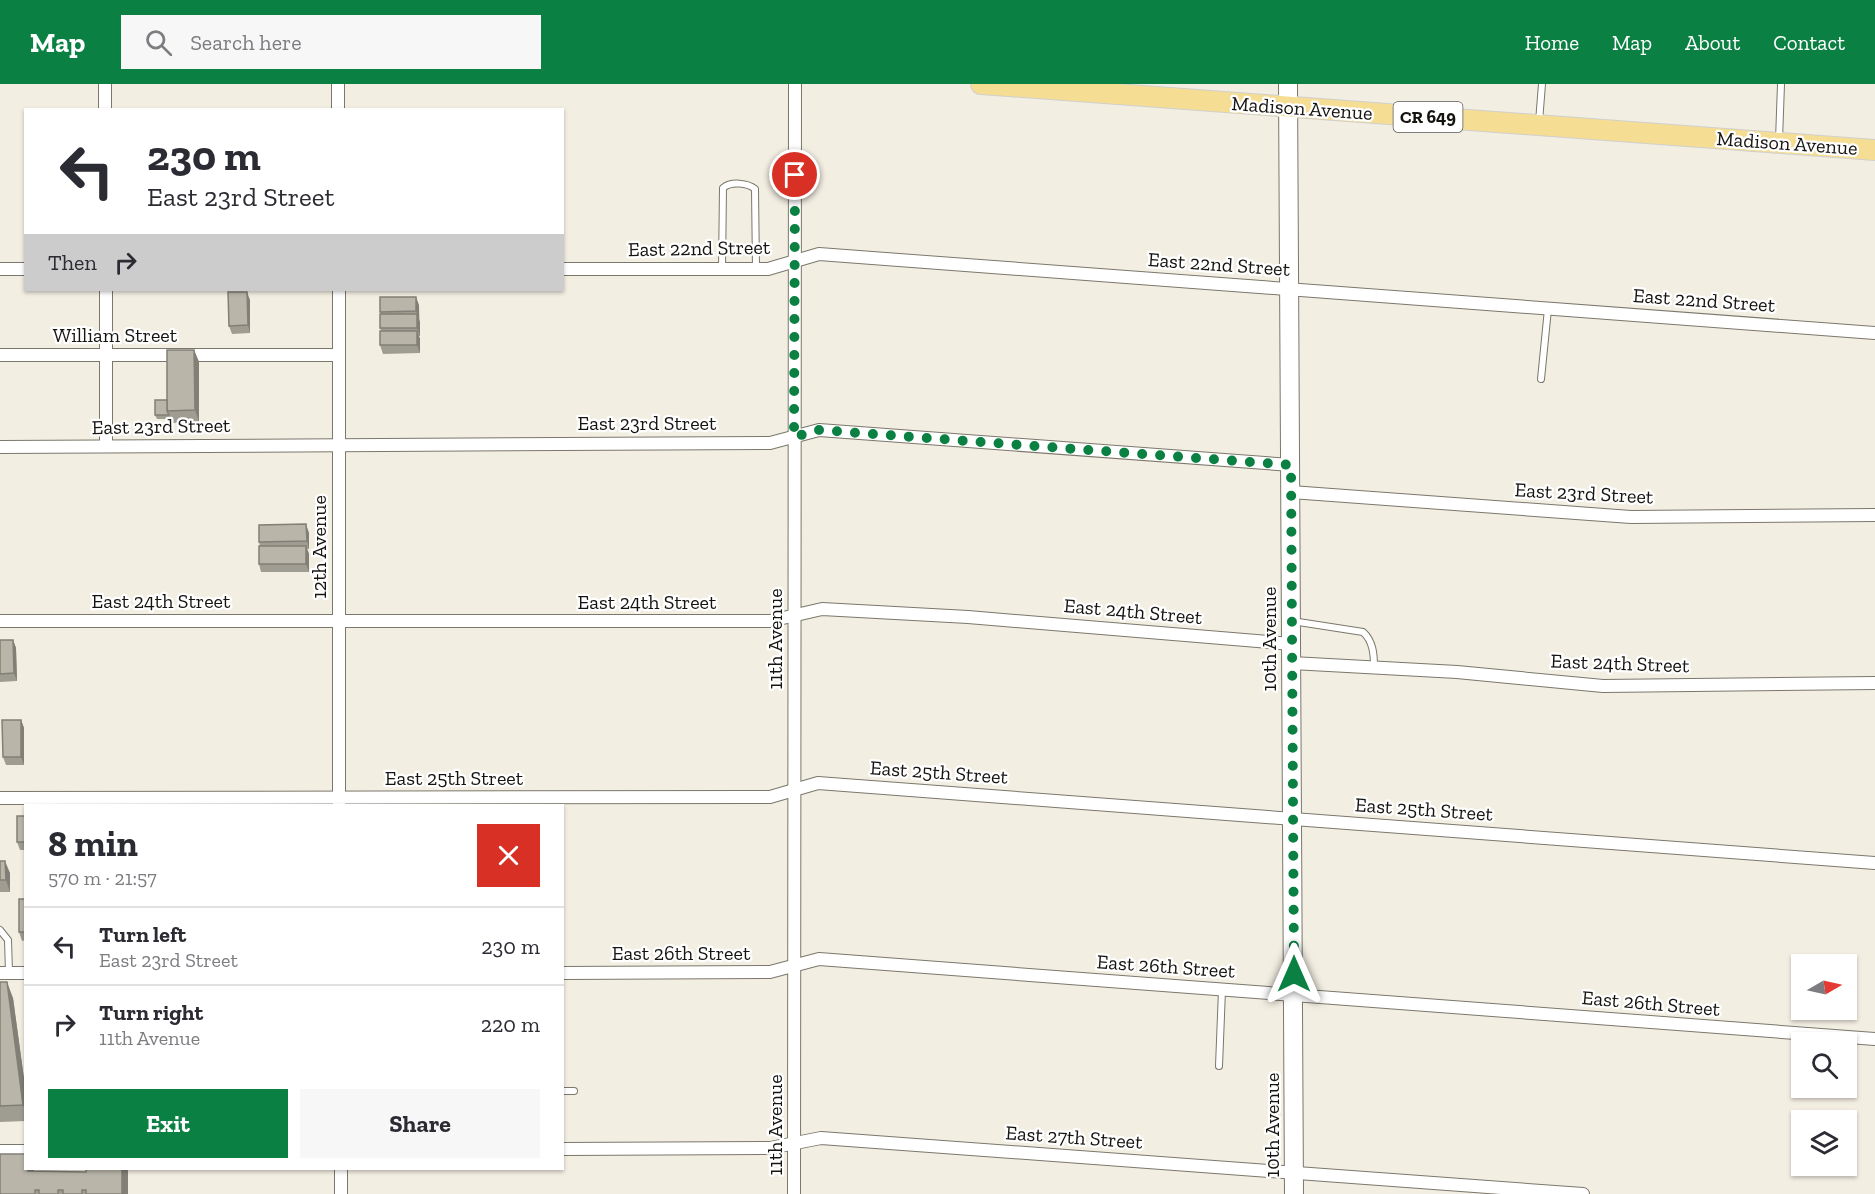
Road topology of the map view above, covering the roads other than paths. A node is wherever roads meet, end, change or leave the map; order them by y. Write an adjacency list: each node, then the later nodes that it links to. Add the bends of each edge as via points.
1 (105, 84): 9 (street)
2 (338, 84): 10 (street)
3 (795, 84): 14 (street, 11th Avenue)
4 (981, 84): 8 (main road, Madison Avenue / CR 649)
5 (1288, 84): 8 (main road, 10th Avenue)
6 (1542, 84): 11 (lane)
7 (1781, 84): 12 (lane)
8 (1288, 107): 11 (main road, Madison Avenue / CR 649); 20 (main road, 10th Avenue)
9 (105, 108)
10 (338, 108)
11 (1538, 125): 12 (main road, Madison Avenue / CR 649)
12 (1779, 142): 13 (main road, Madison Avenue / CR 649)
13 (1875, 150)
14 (794, 262): 19 (street, East 22nd Street); 20 (street, East 22nd Street, via 819,254); 29 (street, 11th Avenue)
15 (0, 269): 16 (street)
16 (24, 269)
17 (564, 269): 18 (street, East 22nd Street)
18 (722, 269): 19 (street, East 22nd Street); 19 (lane, via 723,188 732,183 755,189)
19 (756, 269)
20 (1290, 289): 23 (street, East 22nd Street); 33 (main road, 10th Avenue)
21 (106, 291): 25 (street)
22 (339, 291): 27 (street, 12th Avenue)
23 (1548, 308): 24 (street, East 22nd Street); 28 (lane)
24 (1875, 333)
25 (106, 354): 26 (street, William Street); 27 (street, William Street); 31 (street)
26 (0, 355)
27 (339, 355): 30 (street, 12th Avenue)
28 (1541, 379)
29 (794, 437): 30 (street, East 23rd Street, via 770,443); 33 (street, East 23rd Street, via 819,430); 36 (street, 11th Avenue)
30 (338, 443): 31 (street, East 23rd Street); 38 (street, 12th Avenue)
31 (106, 446): 32 (street, East 23rd Street)
32 (0, 447)
33 (1291, 465): 34 (main road, 10th Avenue)
34 (1291, 492): 35 (street, East 23rd Street, via 1631,517); 39 (main road, 10th Avenue)
35 (1875, 515)
36 (794, 615): 38 (street, East 24th Street, via 770,621); 40 (street, East 24th Street, via 822,609 945,616); 44 (street, 11th Avenue)
37 (0, 621): 38 (street, East 24th Street)
38 (338, 621): 46 (street, 12th Avenue)
39 (1292, 621): 40 (main road, 10th Avenue); 42 (lane, via 1363,632 1374,651)
40 (1292, 644): 41 (main road, 10th Avenue)
41 (1292, 663): 42 (street, East 24th Street); 47 (main road, 10th Avenue)
42 (1374, 668): 43 (street, East 24th Street, via 1604,686)
43 (1875, 683)
44 (794, 790): 46 (street, East 25th Street, via 770,797); 47 (street, East 25th Street, via 818,783); 50 (street, 11th Avenue)
45 (0, 798): 46 (street, East 25th Street)
46 (339, 801)
47 (1293, 819): 48 (street, East 25th Street); 55 (main road, 10th Avenue)
48 (1875, 863)
49 (0, 930): 51 (lane, via 8,940)
50 (794, 965): 53 (street, East 26th Street, via 770,972); 54 (street, East 26th Street, via 819,959); 60 (street, 11th Avenue)
51 (4, 973): 52 (street)
52 (24, 973)
53 (564, 973)
54 (1222, 990): 55 (street, East 26th Street); 57 (lane)
55 (1294, 996): 56 (street, East 26th Street); 65 (main road, 10th Avenue)
56 (1875, 1039)
57 (1219, 1066)
58 (564, 1091): 59 (lane)
59 (574, 1091)
60 (794, 1143): 61 (street, East 27th Street, via 770,1148); 65 (street, East 27th Street, via 821,1138); 67 (street, 11th Avenue)
61 (564, 1149)
62 (0, 1151): 63 (street)
63 (24, 1151)
64 (341, 1170): 66 (street)
65 (1294, 1173): 68 (main road, 10th Avenue); 69 (street, East 27th Street)
66 (341, 1194)
67 (794, 1194)
68 (1294, 1194)
69 (1583, 1194)

